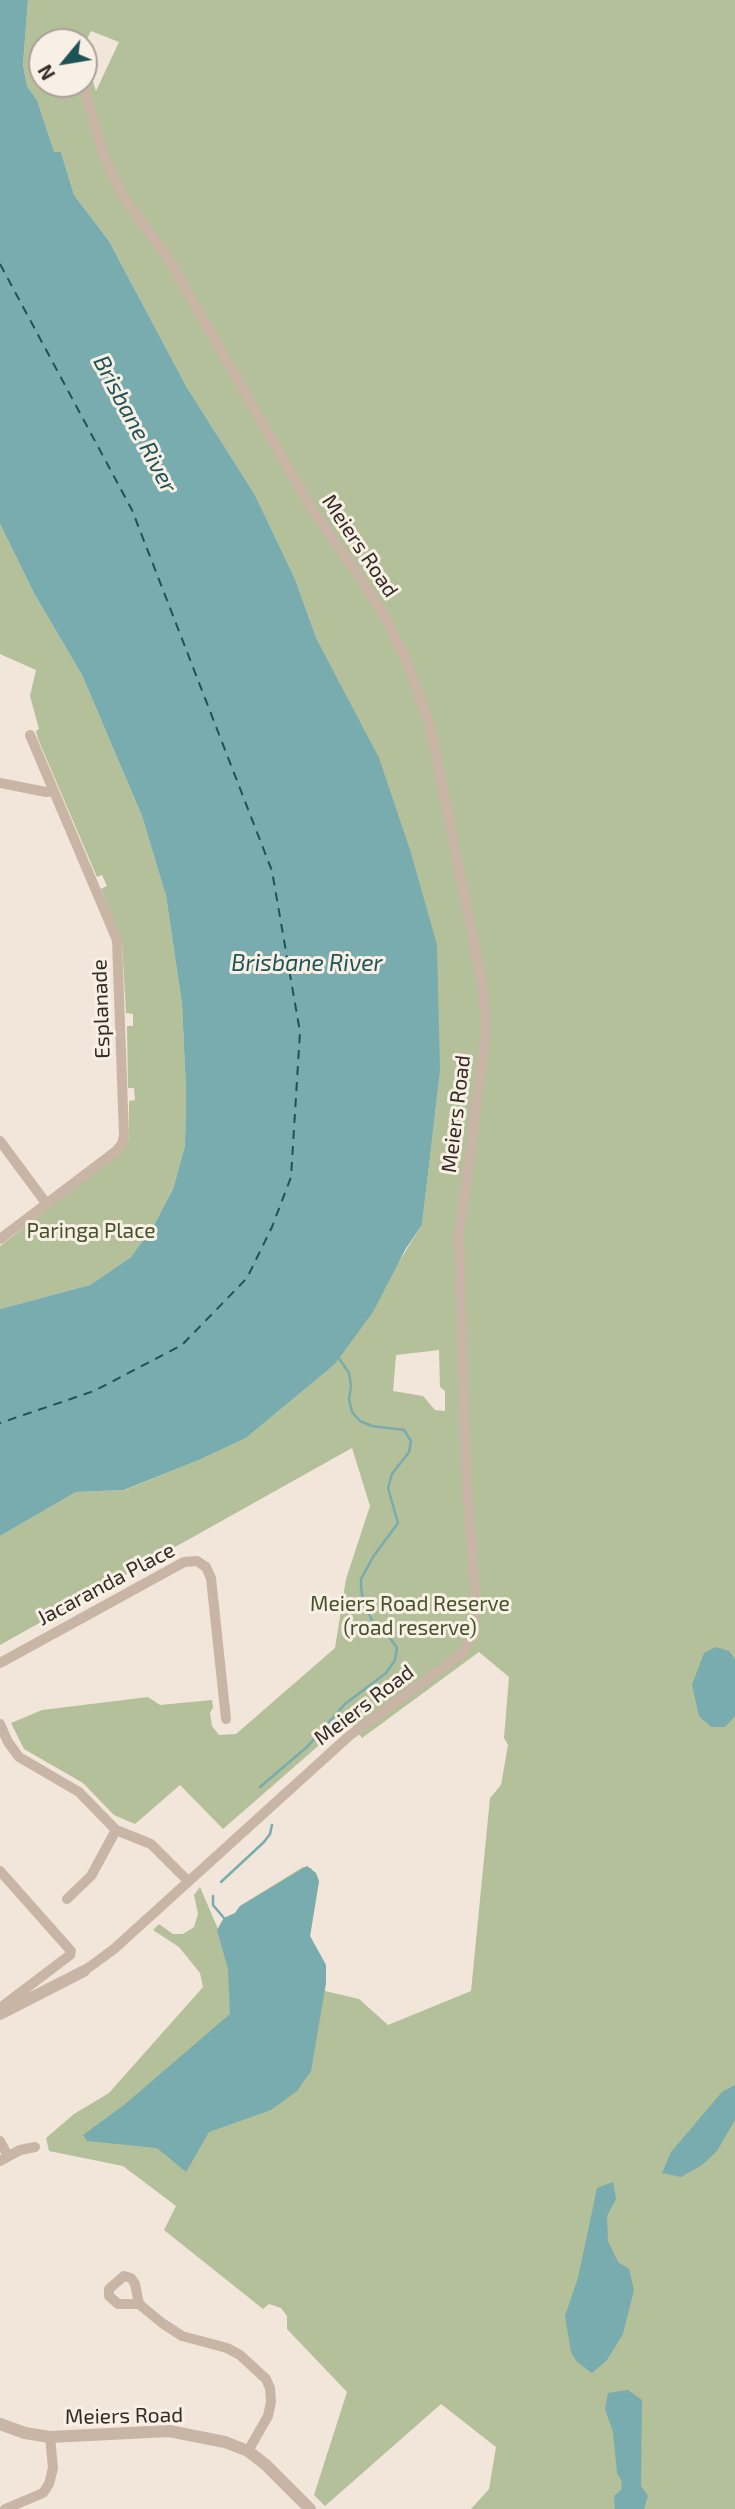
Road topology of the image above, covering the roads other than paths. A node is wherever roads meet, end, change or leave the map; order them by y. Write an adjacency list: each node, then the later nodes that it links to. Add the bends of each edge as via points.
1 (87, 98): 13 (street, Meiers Road, via 103,154 129,205 168,258 310,509 359,576 407,660 436,749 485,1007 486,1032 460,1235 466,1469 476,1608 472,1637 462,1654 349,1736)
2 (30, 735): 4 (street, Esplanade)
3 (0, 783): 4 (street)
4 (54, 791): 6 (street, Esplanade, via 117,940 124,1127 116,1151)
5 (0, 1142): 6 (street)
6 (46, 1203): 7 (street, Esplanade)
7 (0, 1239)
8 (0, 1663): 9 (street, Jacaranda Place, via 184,1562 197,1561 211,1577)
9 (226, 1719)
10 (0, 1724): 11 (street, via 19,1757 79,1792)
11 (116, 1830): 13 (street, via 151,1844); 14 (street, via 89,1879)
12 (0, 1871): 16 (street, via 71,1951)
13 (188, 1881): 15 (street, Meiers Road)
14 (67, 1899)
15 (84, 1971): 17 (street, Meiers Road)
16 (0, 2008)
17 (0, 2014)
18 (0, 2141): 20 (street)
19 (35, 2147): 20 (street)
20 (4, 2159)
21 (139, 2304): 24 (street, via 176,2333 240,2355 266,2379 271,2402 268,2416)
22 (0, 2424): 23 (street, Meiers Road)
23 (50, 2437): 24 (street, Meiers Road, via 169,2431 225,2441); 26 (street, via 53,2468 49,2484 43,2493)
24 (248, 2451): 25 (street)
25 (305, 2507)
26 (5, 2509)

